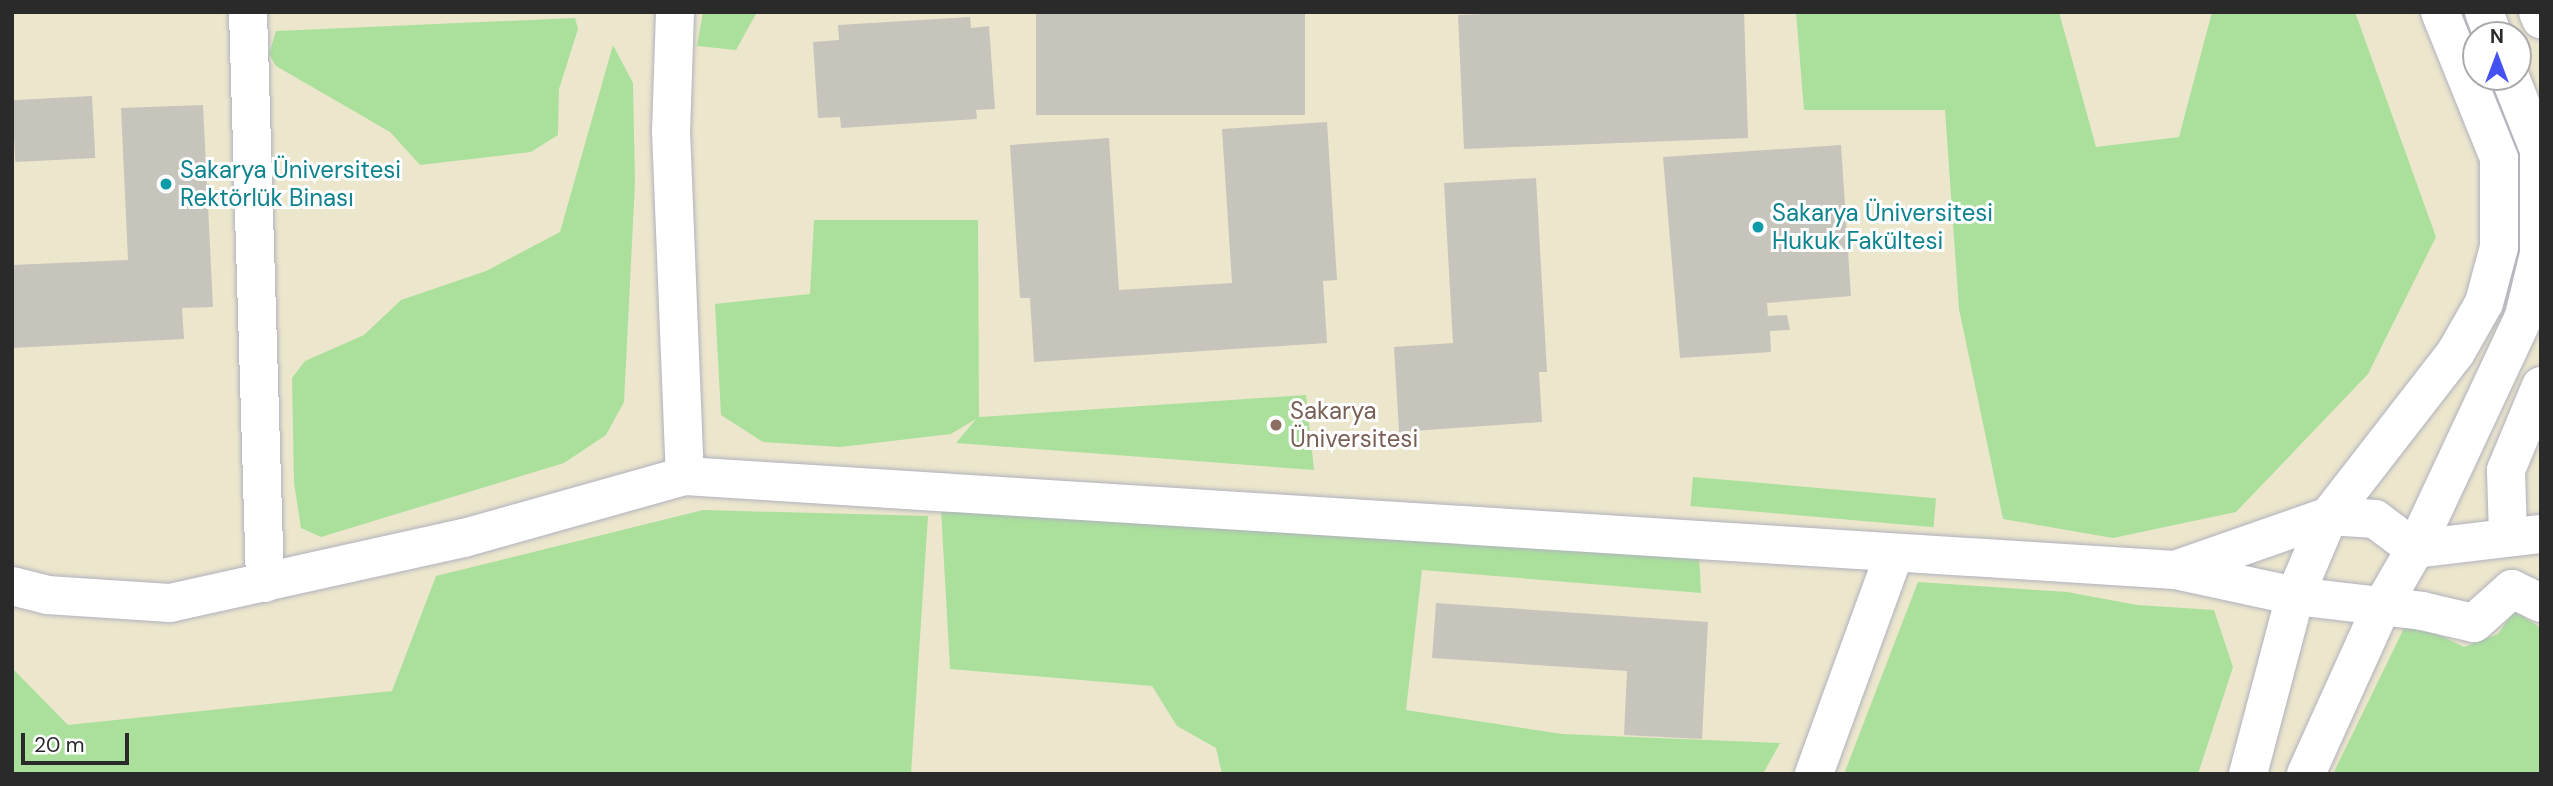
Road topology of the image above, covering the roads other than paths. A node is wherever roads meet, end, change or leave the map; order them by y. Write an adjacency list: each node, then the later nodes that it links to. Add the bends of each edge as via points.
1 (248, 12): 14 (street)
2 (675, 12): 8 (street, via 671,131)
3 (2440, 12): 9 (street, via 2498,158 2498,247 2484,303 2456,352)
4 (2538, 12): 5 (street)
5 (2541, 19)
6 (2516, 91): 11 (street, via 2539,150 2539,254 2524,316)
7 (2541, 386): 10 (street, via 2506,470)
8 (685, 476): 12 (street); 14 (street, via 464,538)
9 (2329, 516): 11 (street, via 2375,519); 13 (street); 16 (street)
10 (2524, 534): 11 (street)
11 (2415, 549): 18 (street)
12 (1894, 554): 13 (street); 19 (street)
13 (2175, 570): 16 (street)
14 (265, 583): 15 (street, via 170,603 47,595)
15 (12, 586)
16 (2295, 596): 18 (street); 20 (street)
17 (2541, 603): 18 (street, via 2512,589 2474,623 2422,611)
18 (2381, 608): 21 (street)
19 (1814, 774)
20 (2248, 774)
21 (2306, 774)

